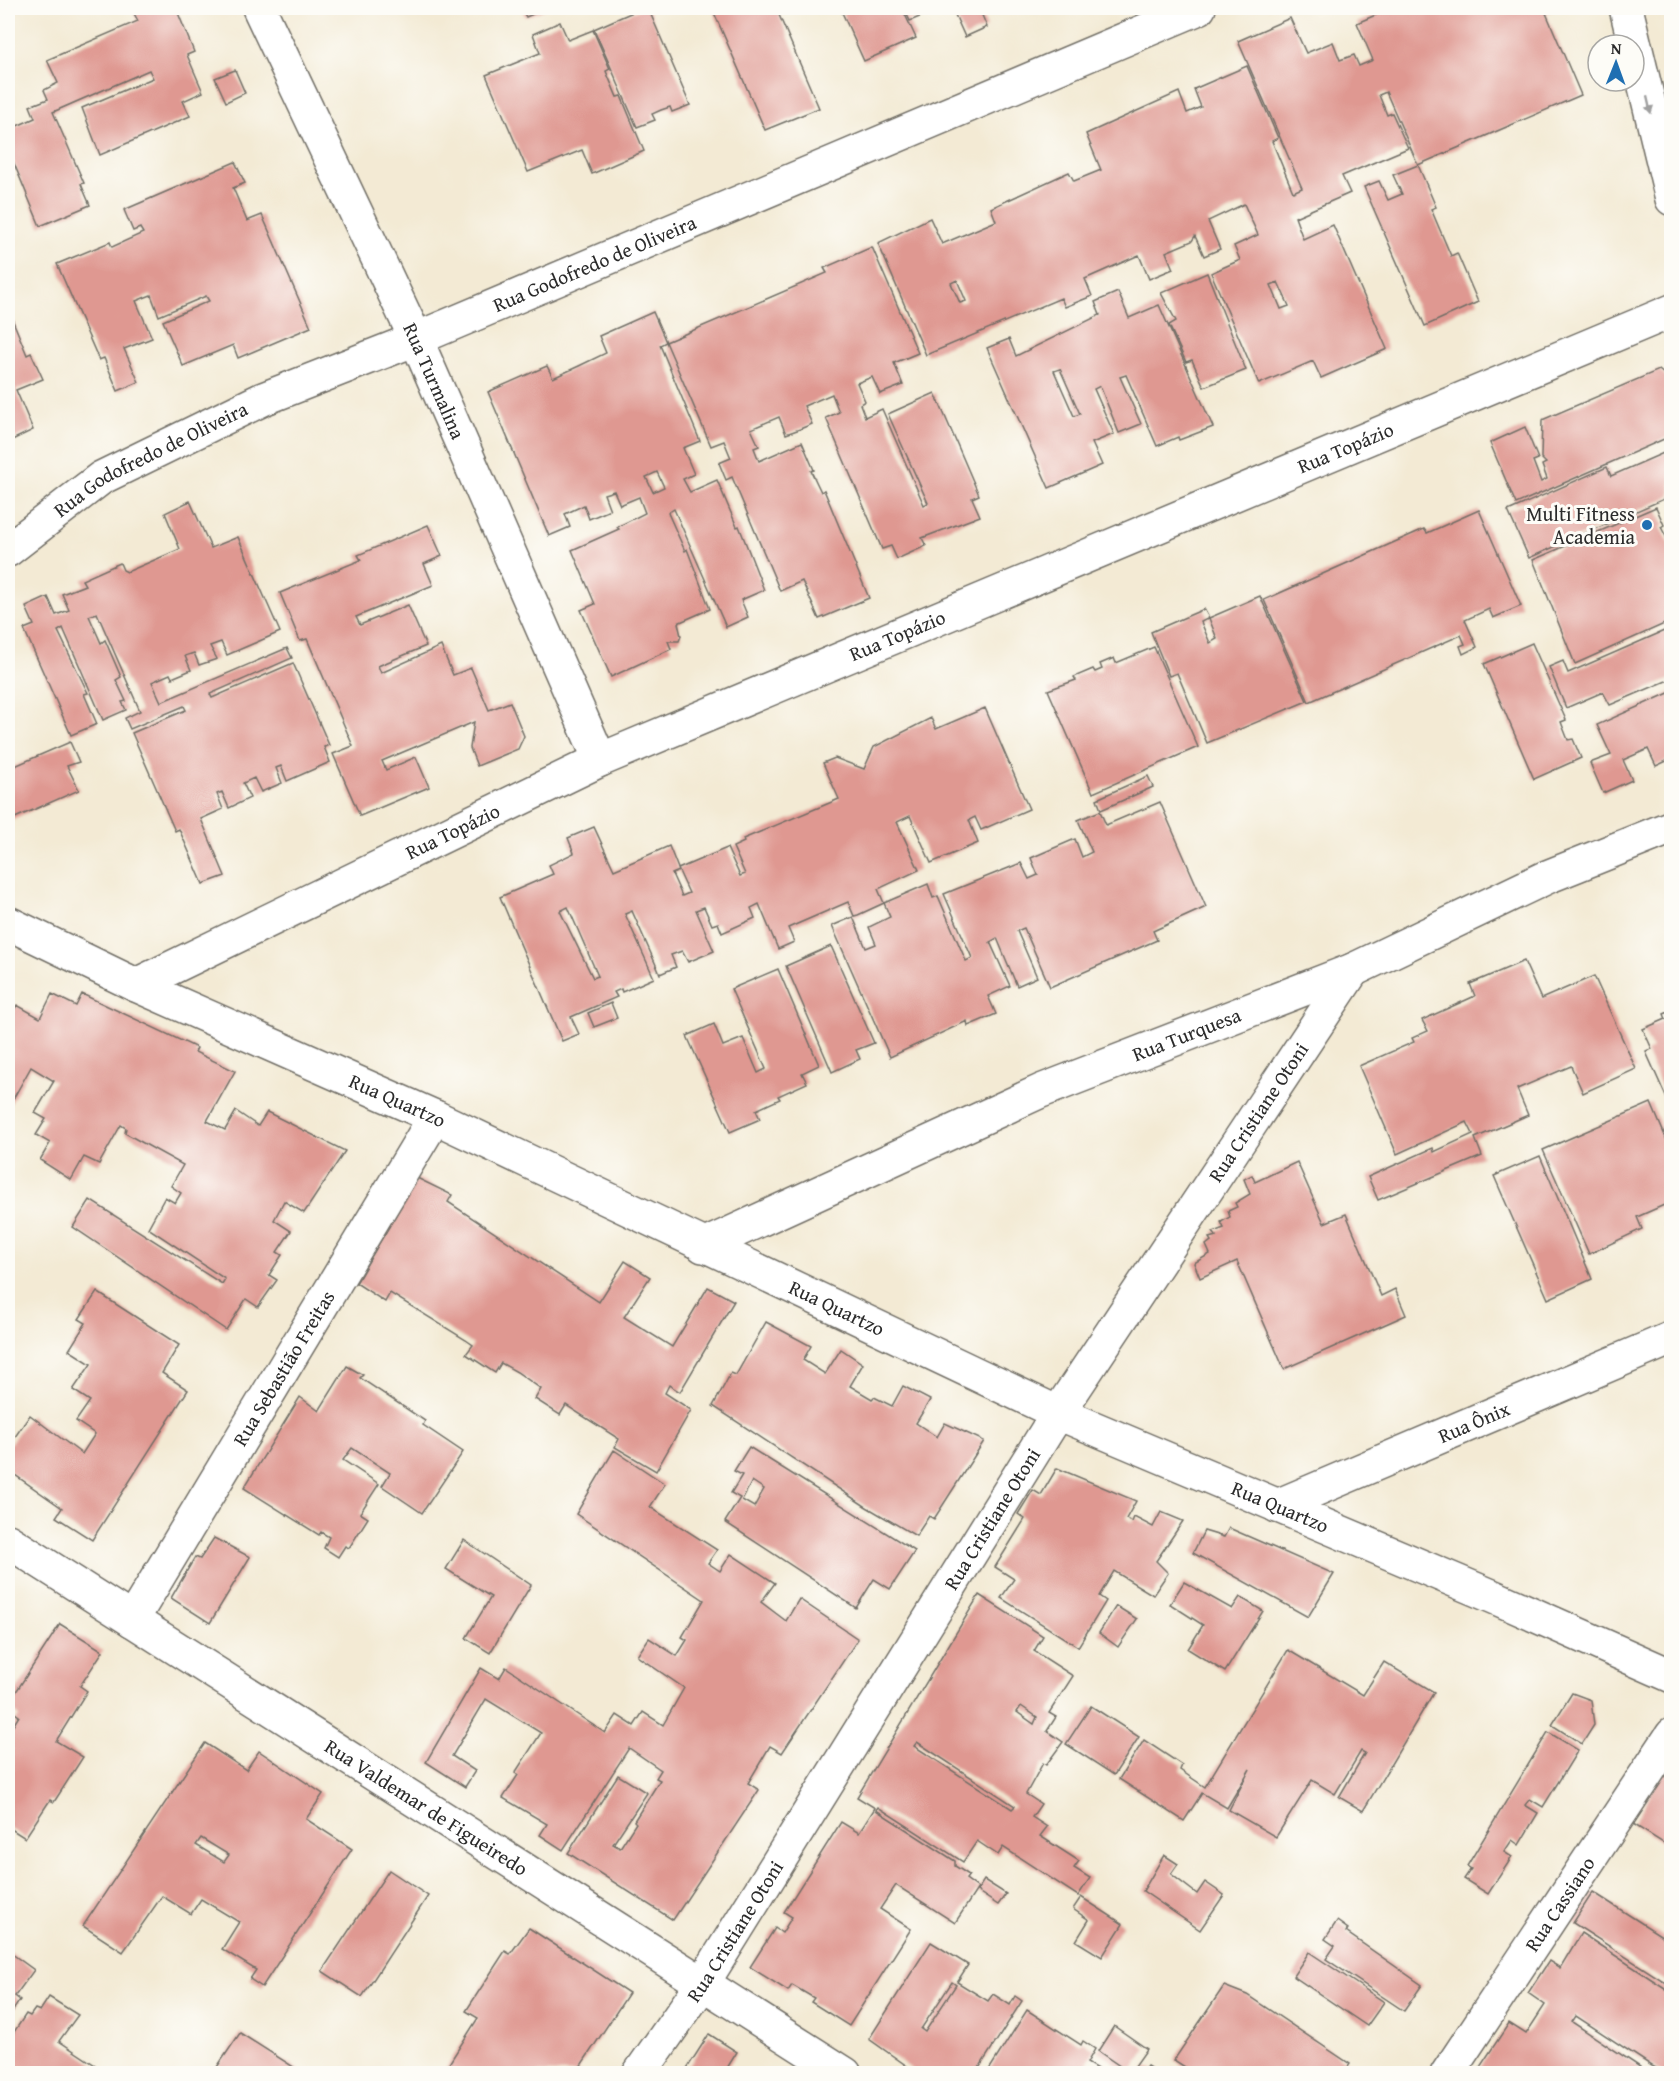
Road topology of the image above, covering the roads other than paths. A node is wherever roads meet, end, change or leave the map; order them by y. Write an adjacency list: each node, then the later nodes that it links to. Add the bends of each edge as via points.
1 (259, 8): 6 (street, Rua Turmalina)
2 (1199, 8): 6 (street, Rua Godofredo de Oliveira)
3 (1626, 8): 4 (street, one-way to 4)
4 (1671, 199)
5 (1671, 311): 8 (street, Rua Topázio)
6 (416, 339): 7 (street, Rua Godofredo de Oliveira, via 263,399 101,478); 8 (street, Rua Turmalina)
7 (8, 550)
8 (600, 760): 12 (street, Rua Topázio)
9 (1671, 826): 11 (street, Rua Turquesa, via 1547,877)
10 (8, 923): 12 (street, Rua Quartzo)
11 (1353, 970): 14 (street, Rua Turquesa, via 1041,1091); 16 (street, Rua Cristiane Otoni)
12 (136, 985): 13 (street, Rua Quartzo)
13 (435, 1117): 14 (street, Rua Quartzo); 19 (street, Rua Sebastião Freitas)
14 (703, 1246): 16 (street, Rua Quartzo)
15 (1671, 1338): 17 (street, Rua Ônix)
16 (1058, 1413): 17 (street, Rua Quartzo); 22 (street, Rua Cristiane Otoni)
17 (1277, 1506): 20 (street, Rua Quartzo)
18 (8, 1540): 19 (street, Rua Valdemar de Figueiredo)
19 (132, 1620): 22 (street, Rua Valdemar de Figueiredo)
20 (1671, 1676)
21 (1671, 1735): 25 (street, Rua Cassiano)
22 (704, 1983): 23 (street, Rua Cristiane Otoni); 24 (street, Rua Valdemar de Figueiredo)
23 (639, 2073)
24 (845, 2073)
25 (1447, 2073)

